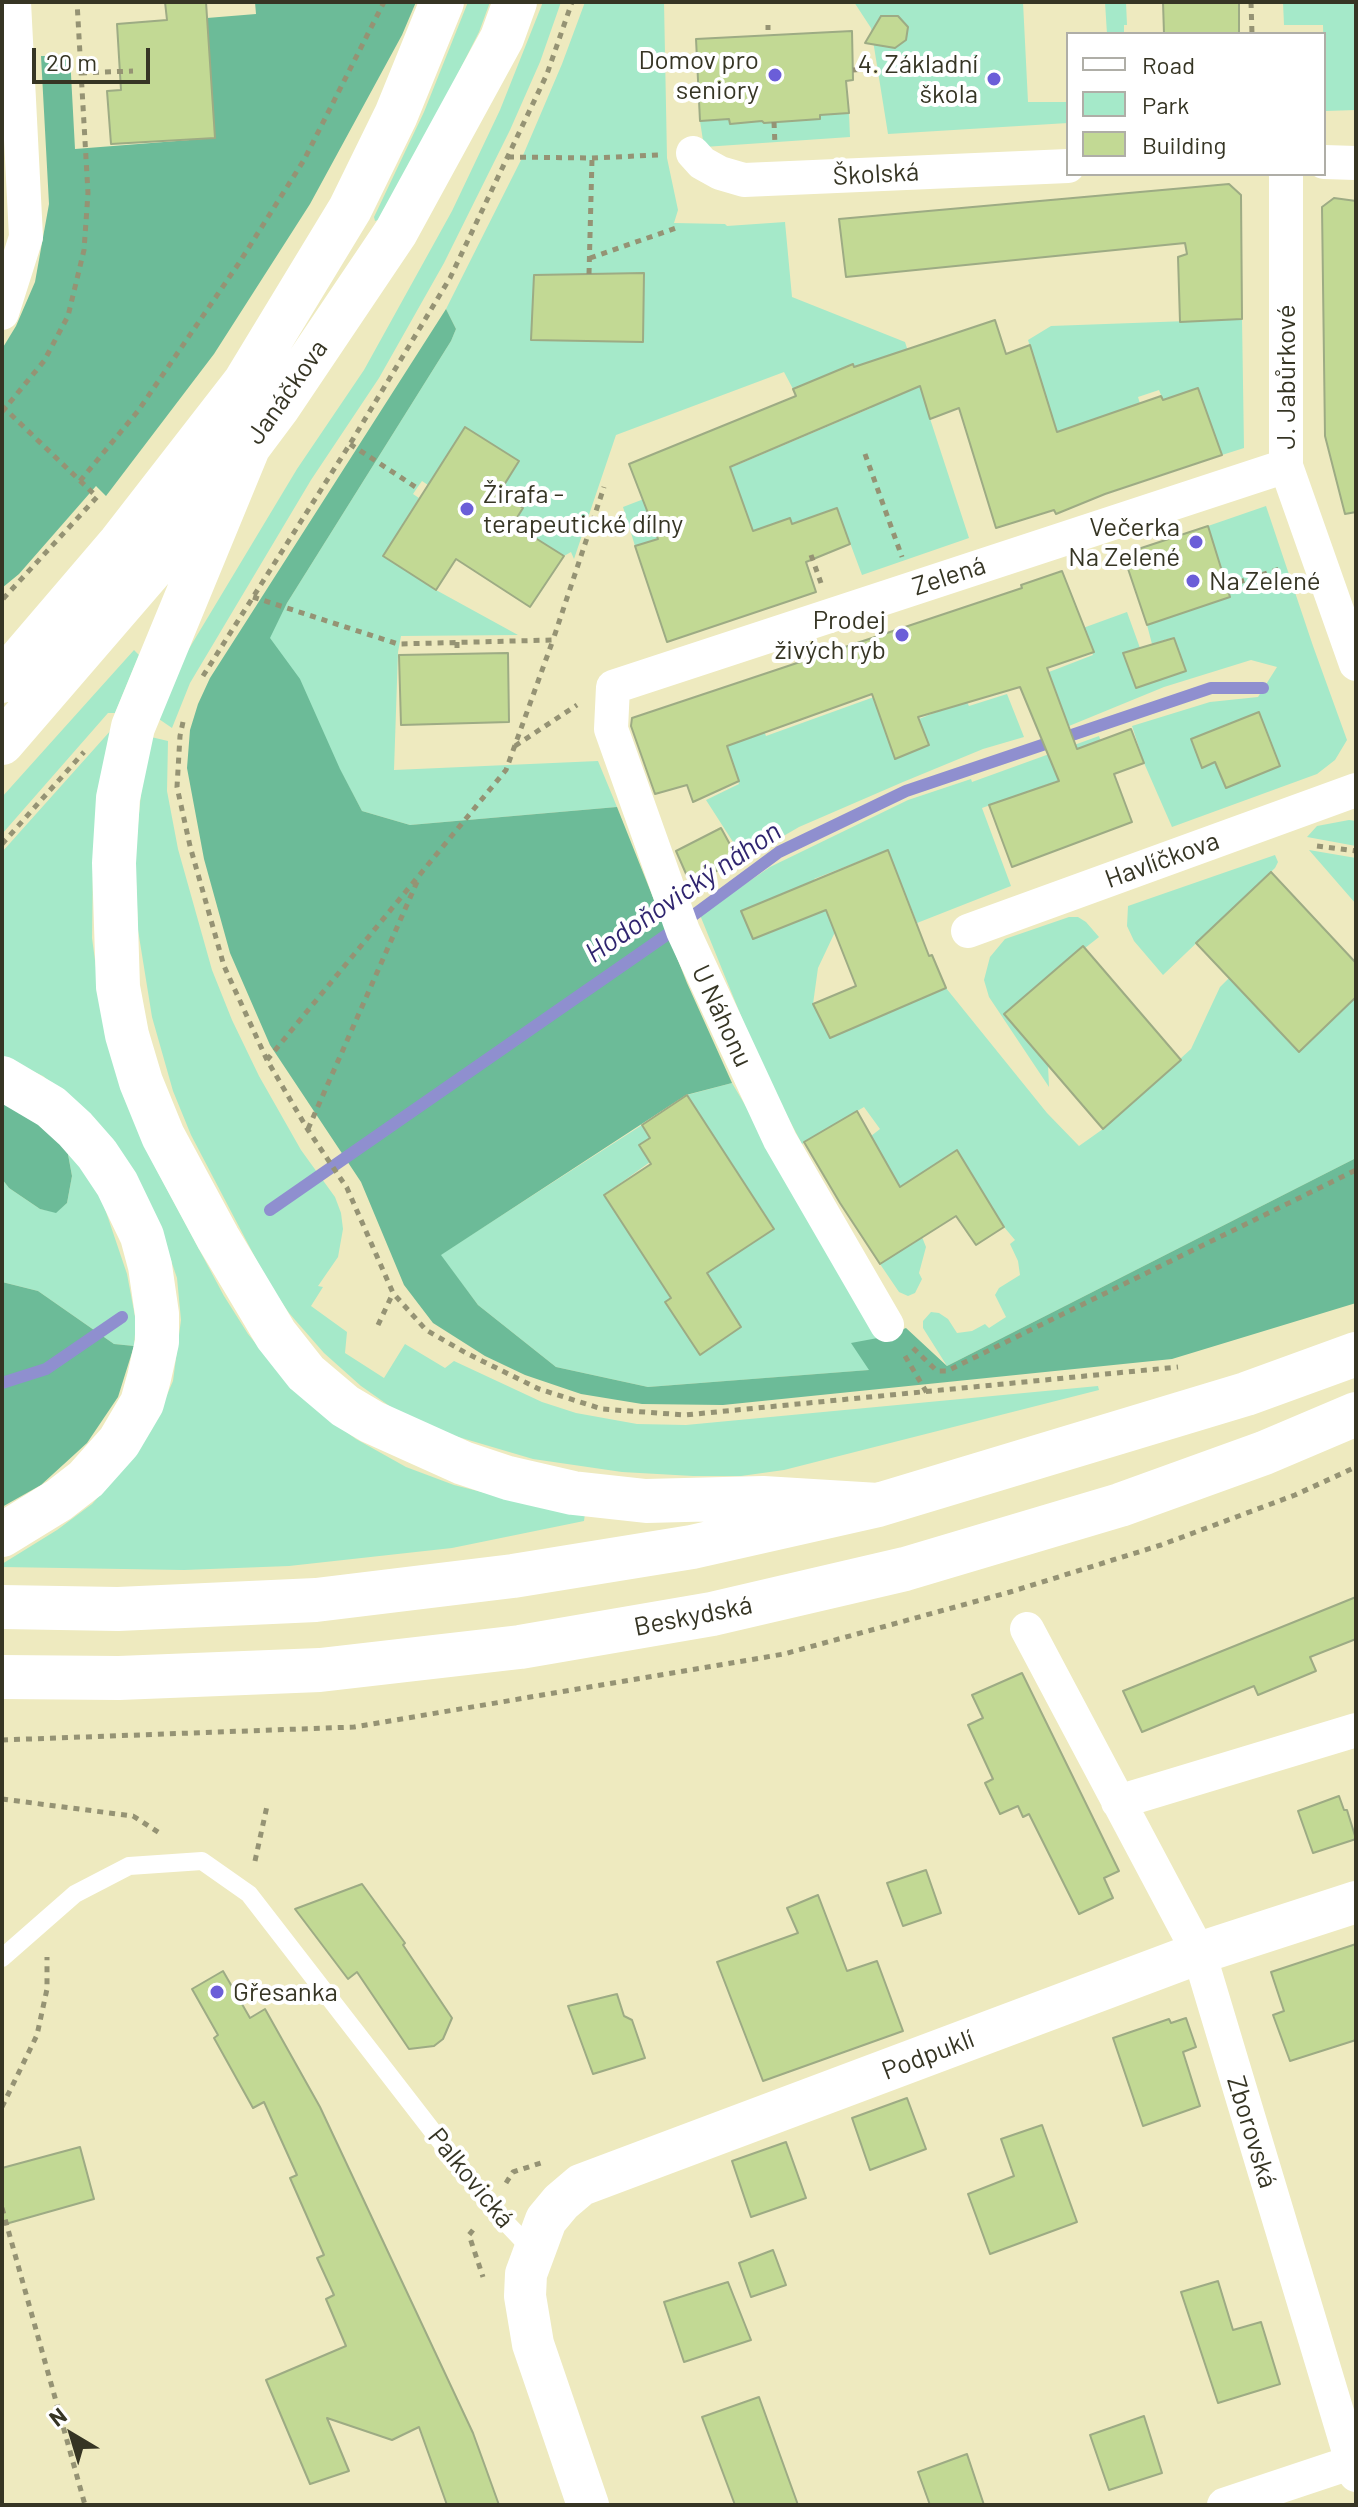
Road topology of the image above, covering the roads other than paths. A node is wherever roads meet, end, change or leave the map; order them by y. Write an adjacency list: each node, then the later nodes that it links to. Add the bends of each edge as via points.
1 (14, 2): 9 (street, via 26,237)
2 (442, 2): 13 (main road, Janáčkova, via 350,209 245,382)
3 (515, 2): 11 (main road, Janáčkova, via 495,51 396,232)
4 (693, 153): 7 (street, Školská, via 720,173 744,180)
5 (1326, 162): 6 (street)
6 (1356, 163)
7 (1066, 166)
8 (1286, 176): 12 (street, J. Jabůrkové)
9 (12, 248): 10 (street)
10 (2, 313)
11 (248, 448): 18 (main road, Janáčkova); 25 (main road, via 133,727 118,798 113,903 118,987 141,1082 163,1136 247,1287 276,1335 326,1391 372,1422 463,1463 573,1493 646,1501 763,1498)
12 (1286, 466): 15 (street, J. Jabůrkové); 17 (street, Zelená)
13 (142, 516): 14 (main road); 16 (main road, Janáčkova)
14 (2, 634)
15 (1356, 664)
16 (2, 681)
17 (613, 687): 22 (street, U Náhonu, via 611,729 679,920 780,1140)
18 (2, 743)
19 (1356, 790): 20 (street, Havlíčkova)
20 (968, 931)
21 (2, 1078): 26 (main road, via 67,1121 117,1184 142,1236 157,1314 146,1391 119,1442 86,1479)
22 (898, 1335)
23 (1356, 1354): 25 (main road, via 1246,1394)
24 (1356, 1414): 30 (main road, Beskydská, via 1120,1505 905,1569 712,1614 520,1647 320,1670)
25 (878, 1505): 27 (main road, via 692,1547 316,1600 118,1609)
26 (2, 1535)
27 (2, 1607)
28 (1027, 1629): 33 (street, Zborovská)
29 (2, 1677): 30 (main road, Beskydská)
30 (119, 1678): 31 (main road)
31 (2, 1696)
32 (1356, 1730): 33 (street)
33 (1118, 1802): 35 (street, Zborovská)
34 (1356, 1902): 35 (street, Podpuklí)
35 (1199, 1953): 37 (street, Podpuklí, via 581,2185 546,2220); 38 (street, Zborovská)
36 (2, 1958): 37 (lane, Palkovická, via 75,1894 129,1866 202,1861 249,1894 492,2208)
37 (534, 2252): 39 (street, Palkovická, via 525,2296 533,2344)
38 (1355, 2466): 40 (street)
39 (588, 2505)
40 (1224, 2505)

